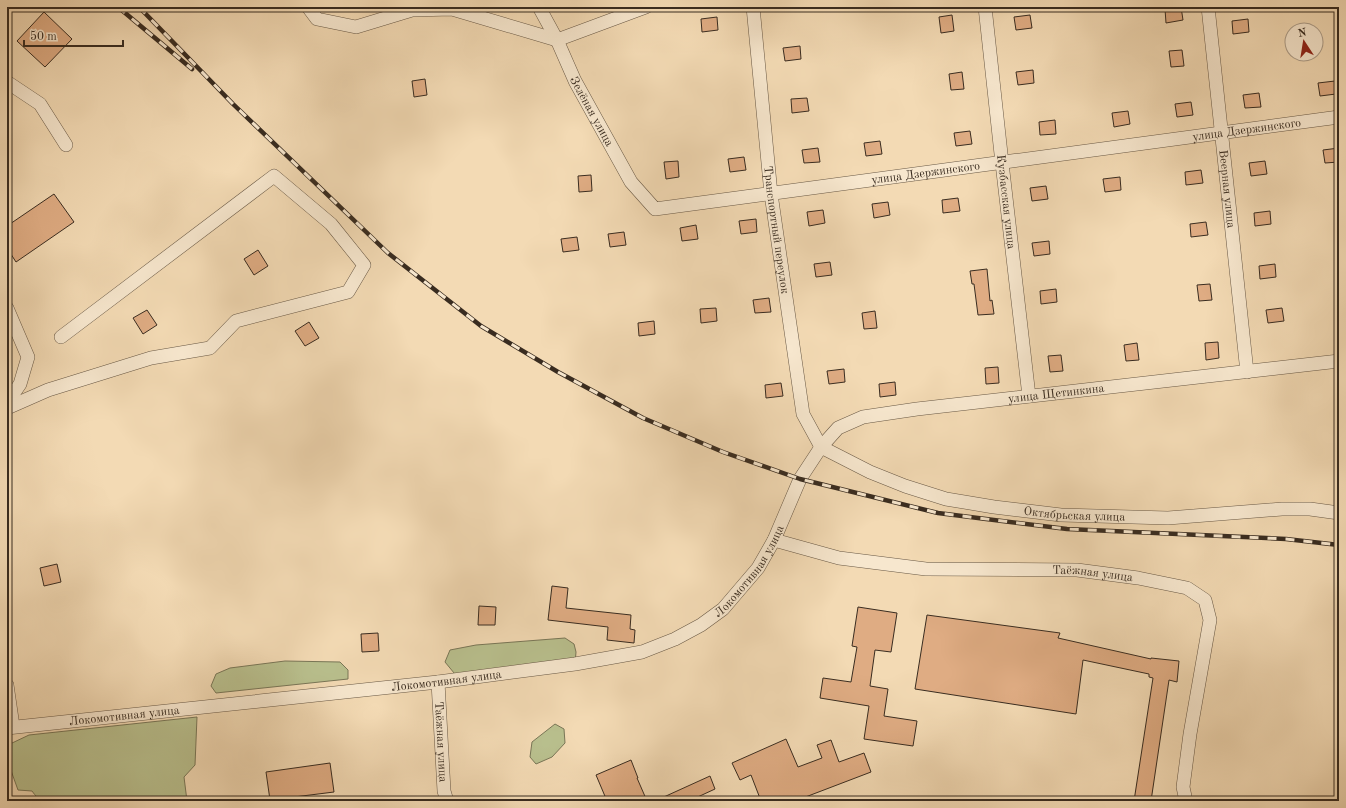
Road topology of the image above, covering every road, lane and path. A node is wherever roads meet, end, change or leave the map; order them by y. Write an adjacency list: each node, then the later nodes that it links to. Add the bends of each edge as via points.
1 (308, 7): 7 (street, via 317,19 356,27 412,10 452,9)
2 (539, 7): 7 (street, Зелёная улица)
3 (646, 7): 7 (street)
4 (753, 7): 13 (street, Транспортный переулок)
5 (985, 7): 12 (street, Кузбасская улица)
6 (1208, 7): 10 (street, Веерная улица)
7 (557, 40): 14 (street, Зелёная улица, via 575,80 631,182)
8 (7, 82): 11 (street, via 40,104)
9 (1339, 118): 10 (street, улица Дзержинского)
10 (1222, 134): 12 (street, улица Дзержинского); 18 (street, Веерная улица)
11 (66, 145)
12 (1002, 163): 13 (street, улица Дзержинского); 19 (street, Кузбасская улица)
13 (771, 194): 14 (street, улица Дзержинского); 22 (street, Транспортный переулок, via 803,414)
14 (655, 209)
15 (7, 308): 20 (street, via 28,357 20,384)
16 (61, 337): 21 (street, via 274,176 331,224 364,265 348,292 236,321 210,348 151,358 48,390)
17 (1339, 361): 18 (street, улица Щетинкина)
18 (1247, 372): 19 (street, улица Щетинкина)
19 (1029, 396): 22 (street, улица Щетинкина, via 863,417 838,428)
20 (7, 403)
21 (7, 408)
22 (821, 447): 23 (street, улица Щетинкина); 24 (street, Октябрьская улица, via 870,472 905,486 946,499 994,507 1061,515 1168,518 1282,509)
23 (800, 479): 25 (street, Локомотивная улица)
24 (1339, 513)
25 (774, 540): 26 (street, Локомотивная улица, via 758,568 723,609 675,639 642,652 607,659); 30 (street, Таёжная улица, via 839,558 926,569 1077,570 1187,588 1205,600 1210,620 1190,734 1184,787)
26 (438, 682): 28 (street, Локомотивная улица); 29 (street, Таёжная улица)
27 (7, 685): 28 (street)
28 (10, 727)
29 (446, 801)
30 (1186, 801)

